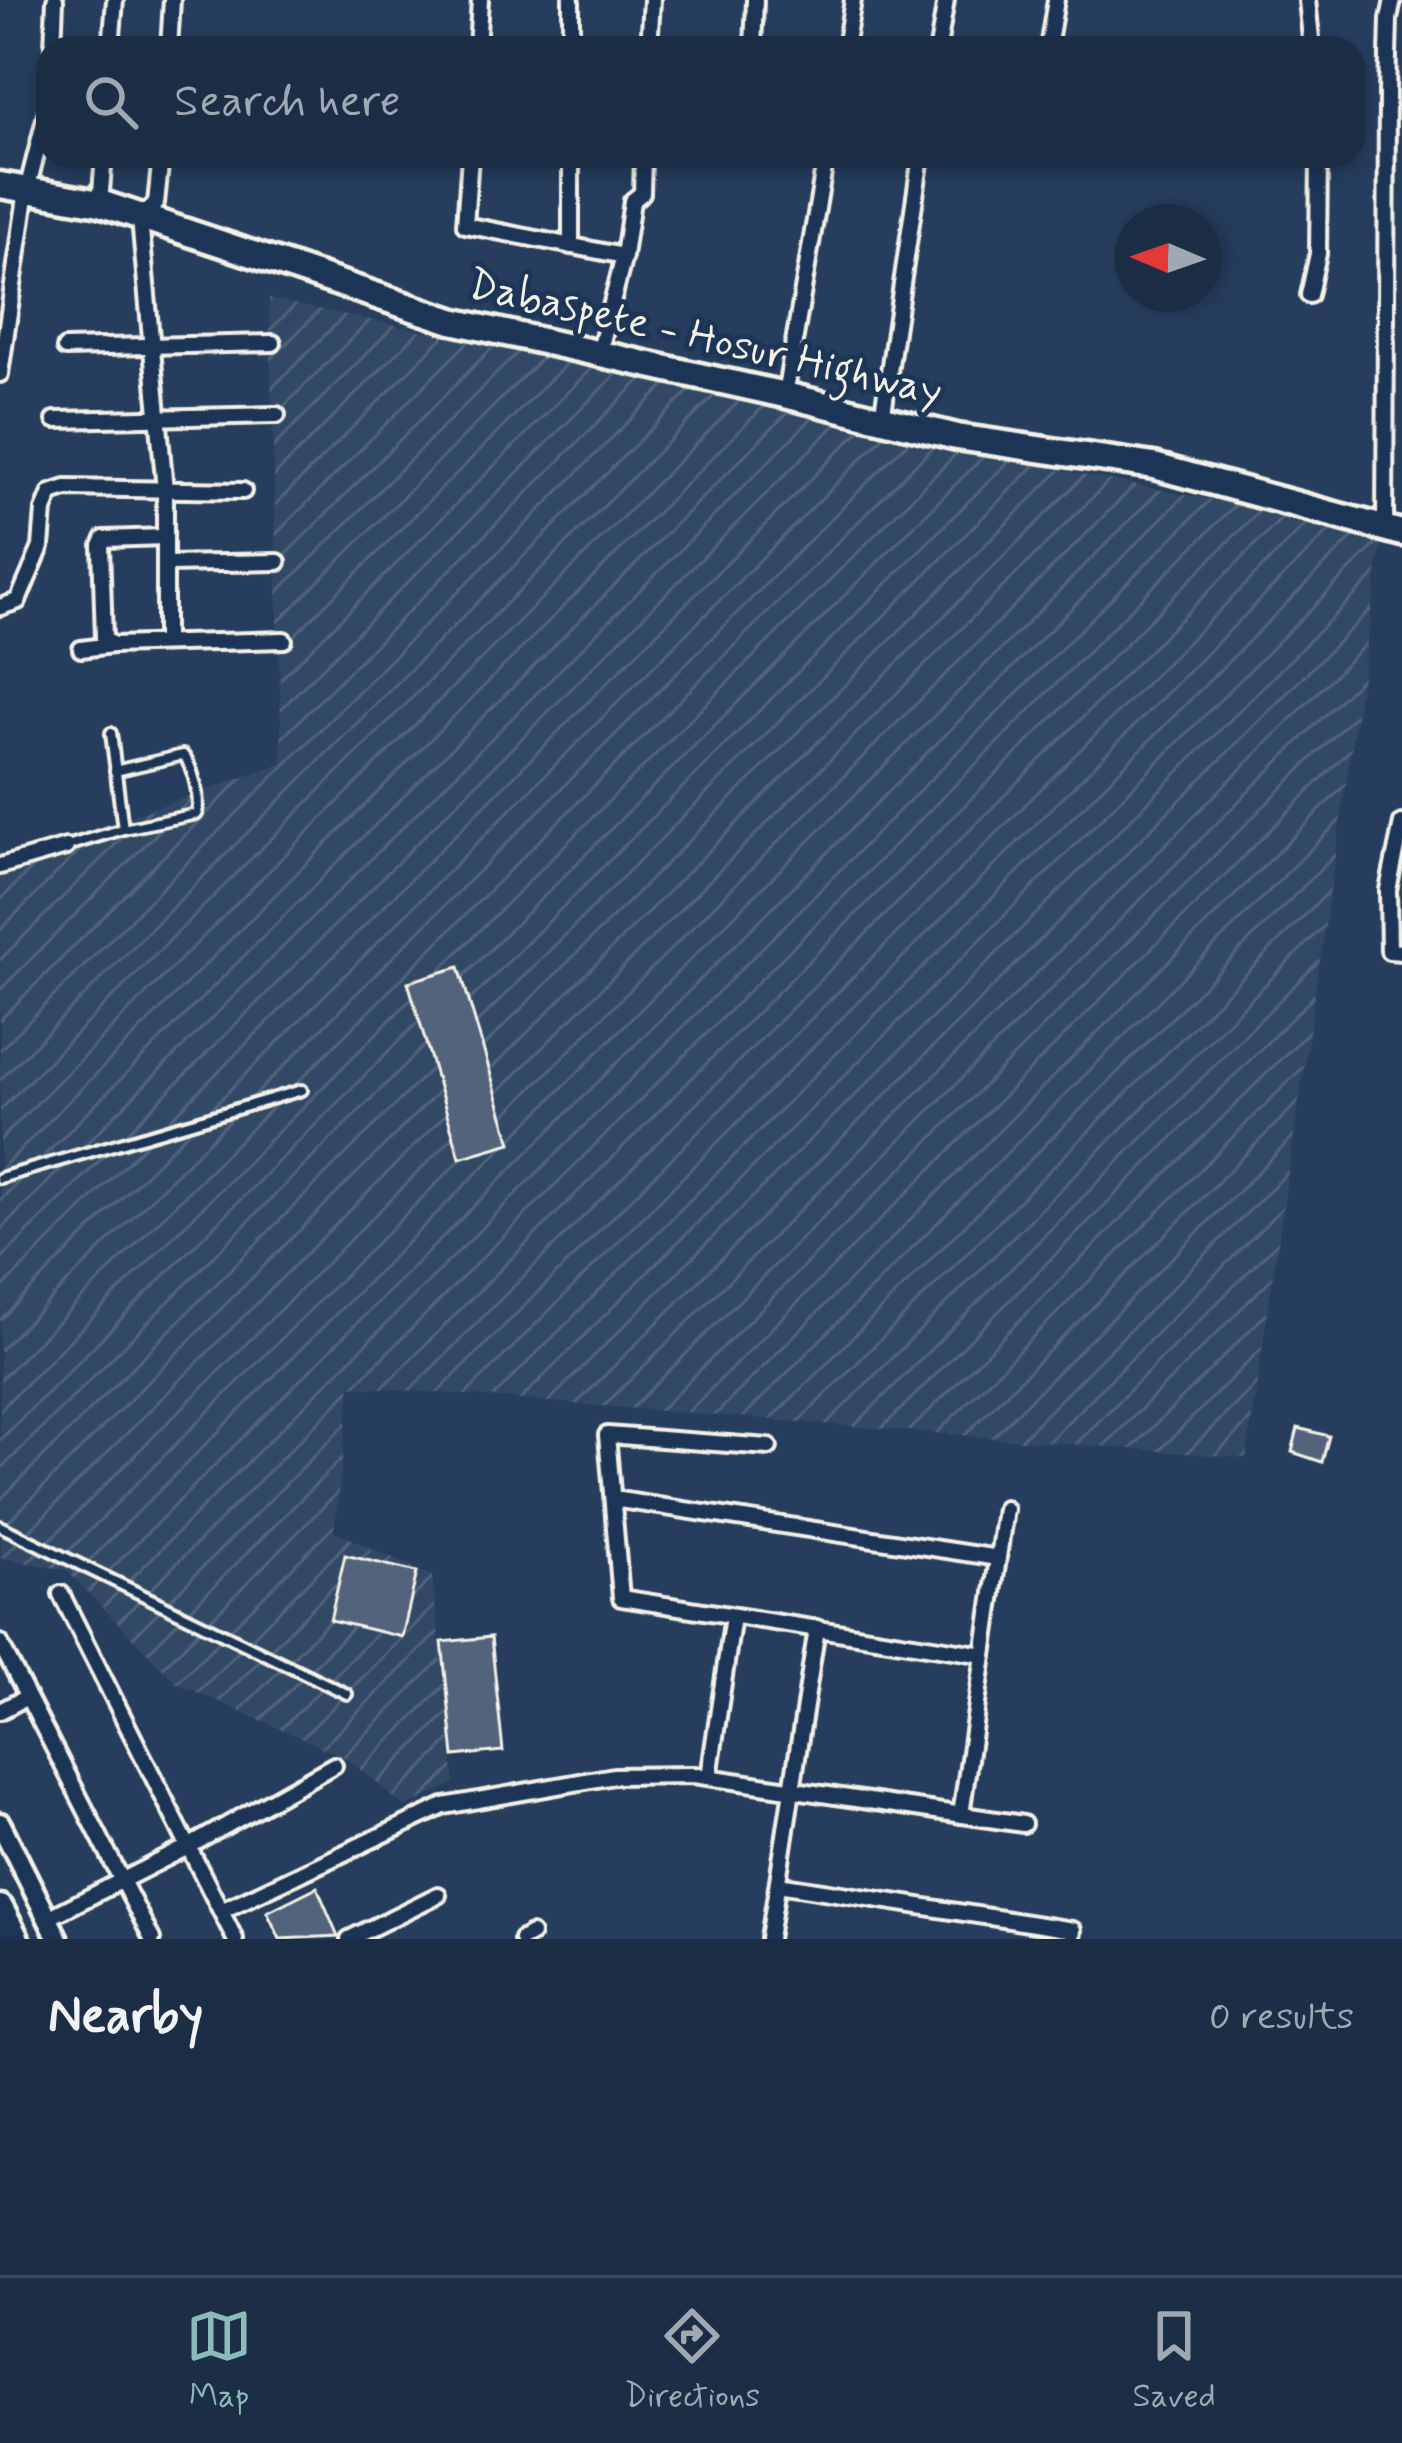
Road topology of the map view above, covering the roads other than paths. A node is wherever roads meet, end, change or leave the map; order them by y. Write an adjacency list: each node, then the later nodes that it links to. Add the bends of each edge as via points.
1 (56, 0): 13 (street)
2 (115, 0): 14 (street)
3 (172, 0): 15 (street)
4 (480, 0): 16 (street)
5 (572, 0): 17 (street)
6 (652, 0): 18 (street)
7 (755, 0): 19 (street)
8 (853, 0): 20 (street)
9 (946, 0): 21 (street)
10 (1055, 0): 22 (street)
11 (1307, 0): 23 (street)
12 (1394, 0): 35 (street, via 1388,38)
13 (53, 36)
14 (112, 36)
15 (170, 36)
16 (478, 36)
17 (571, 36)
18 (650, 36)
19 (754, 36)
20 (847, 36)
21 (940, 36)
22 (1050, 36)
23 (1311, 36)
24 (36, 154): 34 (street)
25 (103, 168): 36 (street)
26 (160, 168): 37 (street, via 156,203)
27 (469, 168): 38 (street, via 465,225)
28 (571, 168): 38 (street)
29 (643, 168): 39 (street)
30 (824, 168): 46 (street)
31 (919, 168): 48 (street)
32 (1319, 168): 40 (street)
33 (0, 185): 34 (highway, Dabaspete - Hosur Highway)
34 (27, 190): 36 (highway, Dabaspete - Hosur Highway); 45 (street)
35 (1395, 197): 53 (street)
36 (100, 203): 37 (highway, Dabaspete - Hosur Highway)
37 (140, 219): 42 (street); 44 (highway, Dabaspete - Hosur Highway, via 452,321)
38 (571, 246): 39 (street)
39 (624, 256): 44 (street)
40 (1310, 295)
41 (273, 343): 42 (street)
42 (152, 346): 43 (street); 50 (street)
43 (65, 349)
44 (599, 354): 46 (highway, Dabaspete - Hosur Highway)
45 (0, 374)
46 (785, 394): 48 (highway, Dabaspete - Hosur Highway)
47 (277, 415): 50 (street)
48 (882, 419): 53 (highway, Dabaspete - Hosur Highway, via 1154,466)
49 (55, 420): 50 (street)
50 (159, 420): 51 (street)
51 (165, 490): 52 (street); 54 (street); 57 (street, via 51,493 19,601)
52 (243, 490)
53 (1394, 531)
54 (165, 537): 56 (street); 60 (street, via 101,545 104,638)
55 (278, 562): 56 (street)
56 (165, 564): 59 (street)
57 (0, 607)
58 (284, 640): 59 (street)
59 (165, 641): 60 (street)
60 (112, 645): 61 (street)
61 (81, 649)
62 (111, 733): 63 (lane)
63 (116, 771): 65 (lane); 65 (lane, via 183,754 199,805 197,814)
64 (1402, 823): 68 (street, via 1388,890 1389,951)
65 (123, 829): 66 (lane)
66 (66, 847): 67 (street)
67 (0, 866)
68 (1402, 952)
69 (302, 1090): 70 (lane)
70 (0, 1178)
71 (769, 1447): 72 (street, via 607,1435)
72 (613, 1499): 75 (street); 77 (street, via 621,1598)
73 (1005, 1509): 75 (street)
74 (0, 1526): 81 (lane)
75 (998, 1558): 80 (street)
76 (61, 1594): 90 (street)
77 (733, 1616): 78 (street); 85 (street)
78 (817, 1628): 80 (street); 86 (street)
79 (0, 1642): 82 (street)
80 (984, 1654): 87 (street)
81 (346, 1694)
82 (27, 1697): 83 (street); 91 (street)
83 (0, 1711)
84 (334, 1766): 90 (street)
85 (709, 1777): 86 (street); 95 (street, via 614,1777 444,1806)
86 (792, 1790): 87 (street); 92 (street)
87 (961, 1815): 89 (street)
88 (0, 1823): 96 (street)
89 (1022, 1824)
90 (188, 1847): 91 (street); 95 (street)
91 (121, 1881): 96 (street); 99 (street)
92 (778, 1884): 102 (street); 103 (street, via 1073,1930)
93 (438, 1894): 101 (street)
94 (0, 1908): 97 (highway)
95 (221, 1911): 100 (street)
96 (48, 1918): 98 (street)
97 (16, 1939)
98 (58, 1939)
99 (152, 1939)
100 (235, 1939)
101 (349, 1939)
102 (769, 1939)
103 (1072, 1939)

